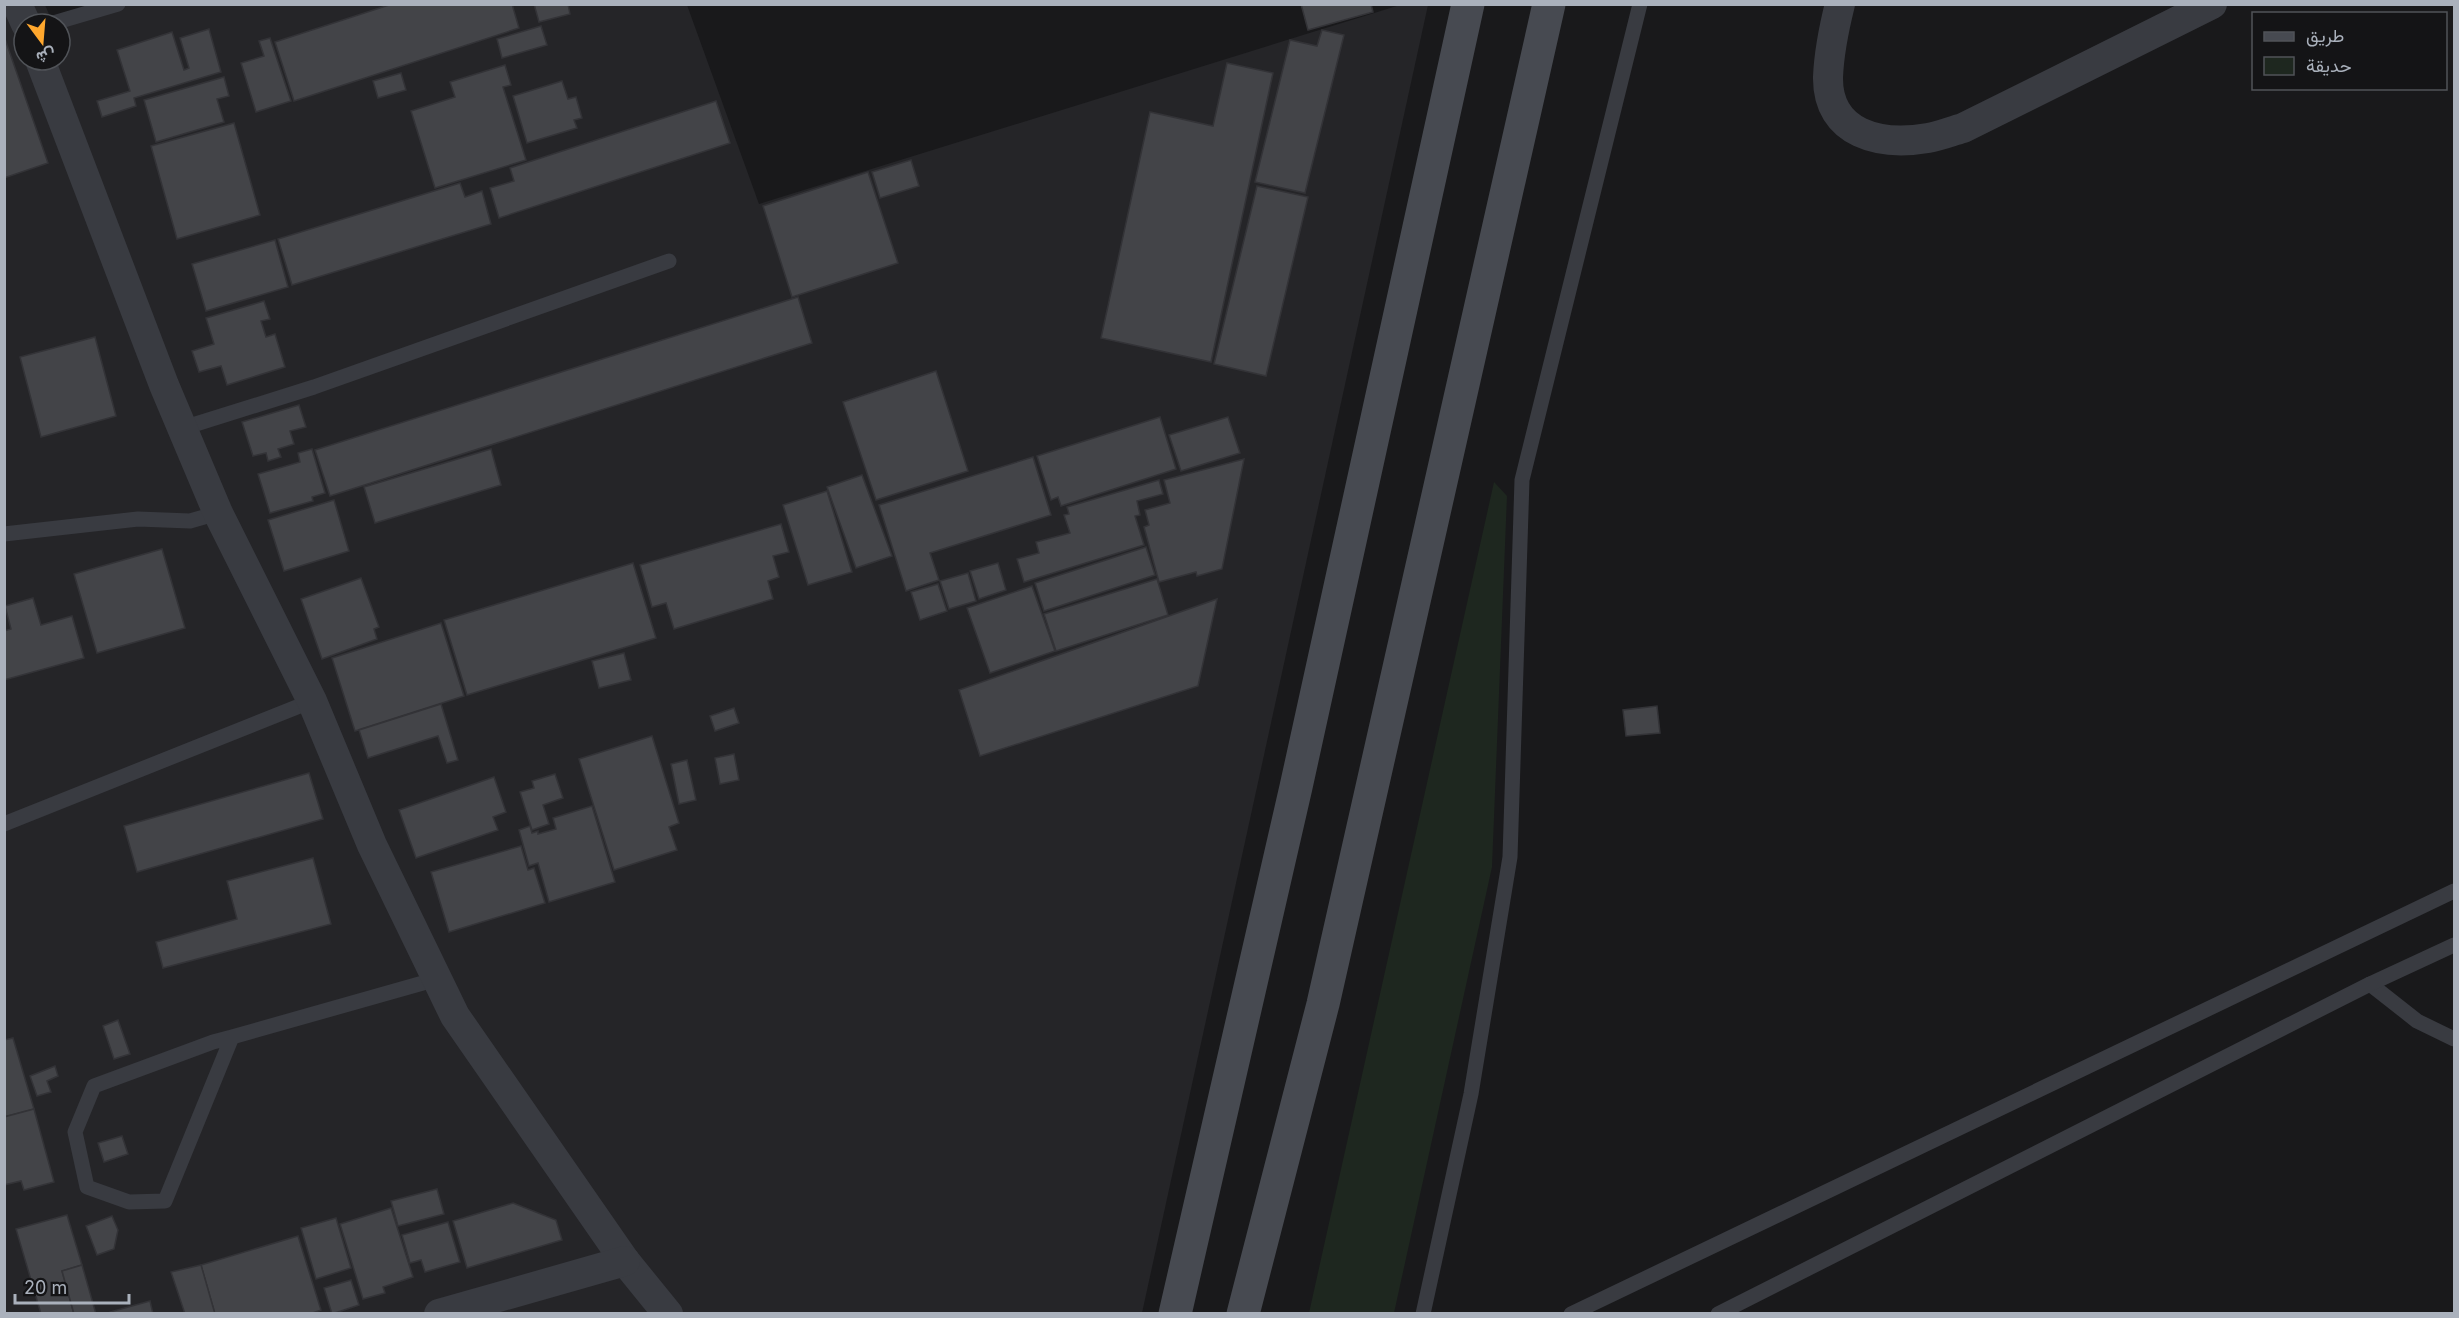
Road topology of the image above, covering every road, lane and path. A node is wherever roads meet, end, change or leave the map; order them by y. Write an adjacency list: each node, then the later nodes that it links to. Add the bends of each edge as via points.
1 (118, 4): 7 (lane)
2 (1468, 4): 24 (main road, via 1296,788)
3 (1549, 4): 25 (main road, via 1323,1004)
4 (1640, 4): 26 (lane, via 1522,480 1510,857 1471,1094)
5 (1840, 4): 6 (street, via 1828,78 1832,101 1839,118 1862,135 1896,140 1928,138 1963,128)
6 (2212, 4)
7 (72, 18)
8 (45, 72): 10 (street)
9 (669, 261): 10 (lane, via 325,383)
10 (183, 428): 11 (street)
11 (219, 513): 12 (lane, via 190,521 138,519); 13 (street)
12 (4, 534)
13 (312, 701): 14 (lane); 17 (street, via 372,845)
14 (4, 824)
15 (2454, 891): 27 (lane)
16 (2454, 945): 18 (lane)
17 (437, 979): 19 (lane); 21 (street, via 455,1016)
18 (2370, 984): 20 (lane, via 2417,1021); 28 (lane)
19 (232, 1037): 19 (lane, via 94,1086 75,1132 87,1186 129,1202 165,1201)
20 (2454, 1039)
21 (625, 1261): 22 (street); 23 (street)
22 (439, 1314)
23 (668, 1314)
24 (1175, 1314)
25 (1243, 1314)
26 (1423, 1314)
27 (1571, 1314)
28 (1718, 1314)

